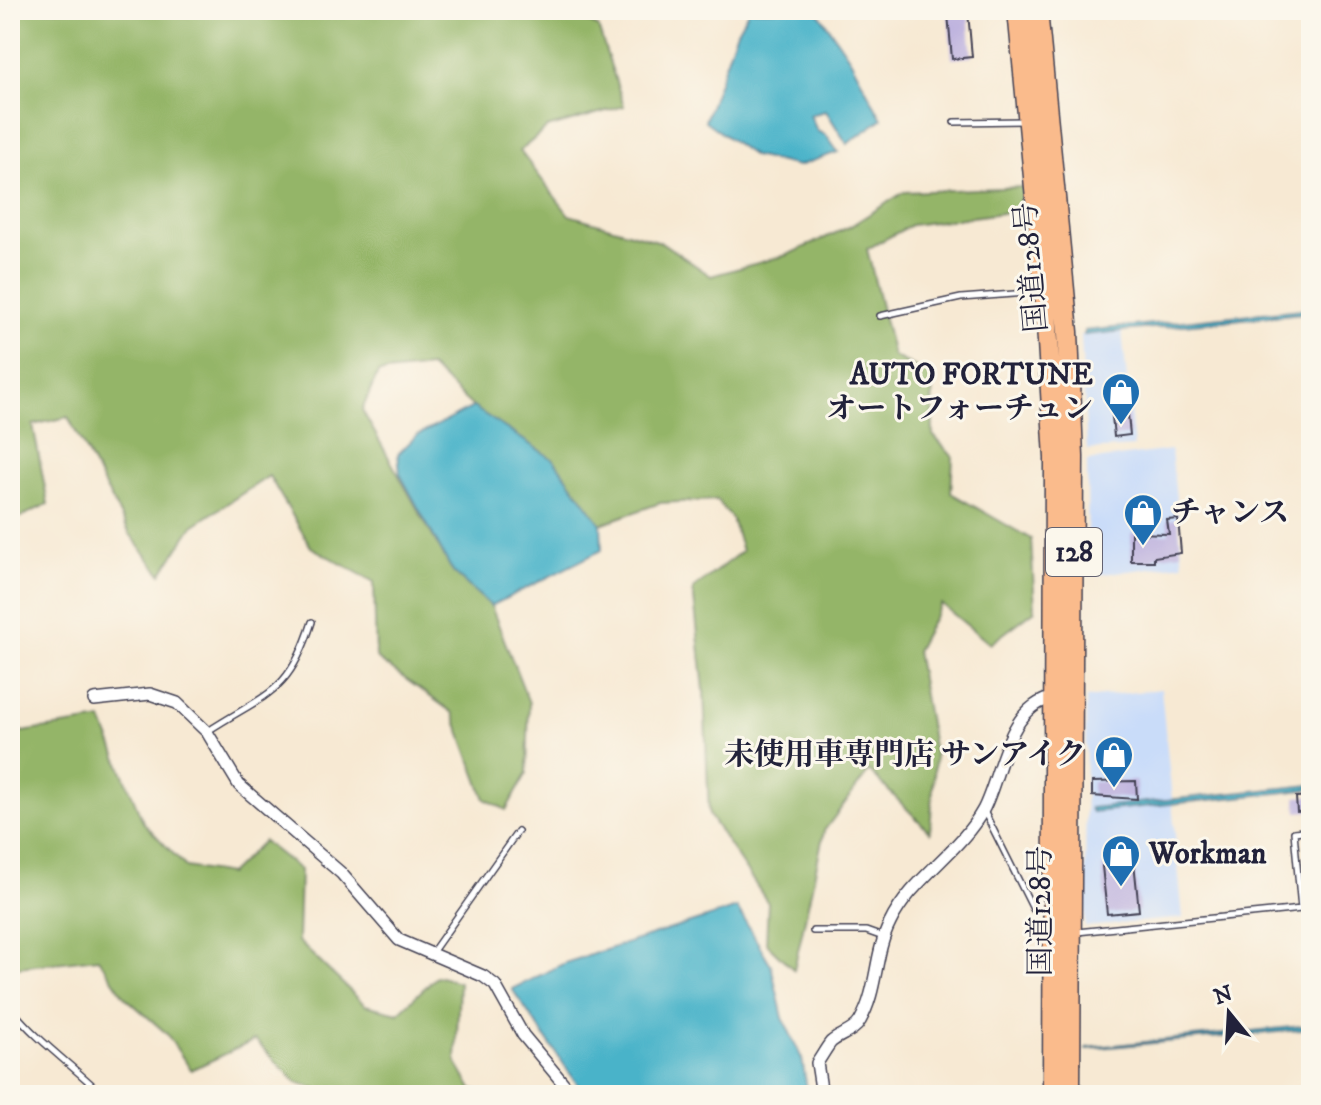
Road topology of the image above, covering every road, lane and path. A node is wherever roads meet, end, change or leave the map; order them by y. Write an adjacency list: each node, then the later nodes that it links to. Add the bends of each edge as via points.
1 (1018, 10): 3 (highway, 国道128号 / 128)
2 (1037, 10): 5 (highway, 国道128号 / 128)
3 (1029, 121): 4 (lane); 5 (highway, 国道128号 / 128)
4 (954, 122)
5 (1055, 291): 6 (lane, via 961,298); 8 (highway, 国道128号 / 128); 18 (highway, 国道128号 / 128, via 1074,522)
6 (880, 316)
7 (312, 622): 10 (lane, via 286,680)
8 (1055, 697): 11 (street, via 1037,703 1014,731); 18 (highway, 国道128号 / 128)
9 (94, 700): 10 (street, via 150,694 177,703)
10 (207, 732): 20 (street, via 239,785 341,873 399,940)
11 (983, 810): 15 (lane); 19 (street, via 897,909)
12 (1311, 830): 16 (lane, via 1294,832)
13 (518, 831): 20 (lane)
14 (1311, 908): 16 (lane)
15 (1033, 909)
16 (1301, 909): 18 (lane)
17 (813, 931): 19 (lane, via 866,931)
18 (1062, 932): 25 (highway, 国道128号 / 128); 26 (highway, 国道128号 / 128)
19 (883, 937): 24 (street, via 871,1000 858,1026 831,1043 817,1063)
20 (431, 955): 23 (street, via 495,985 523,1035)
21 (10, 1007): 22 (lane, via 30,1033 54,1047)
22 (103, 1095)
23 (573, 1095)
24 (822, 1095)
25 (1053, 1095)
26 (1070, 1095)

